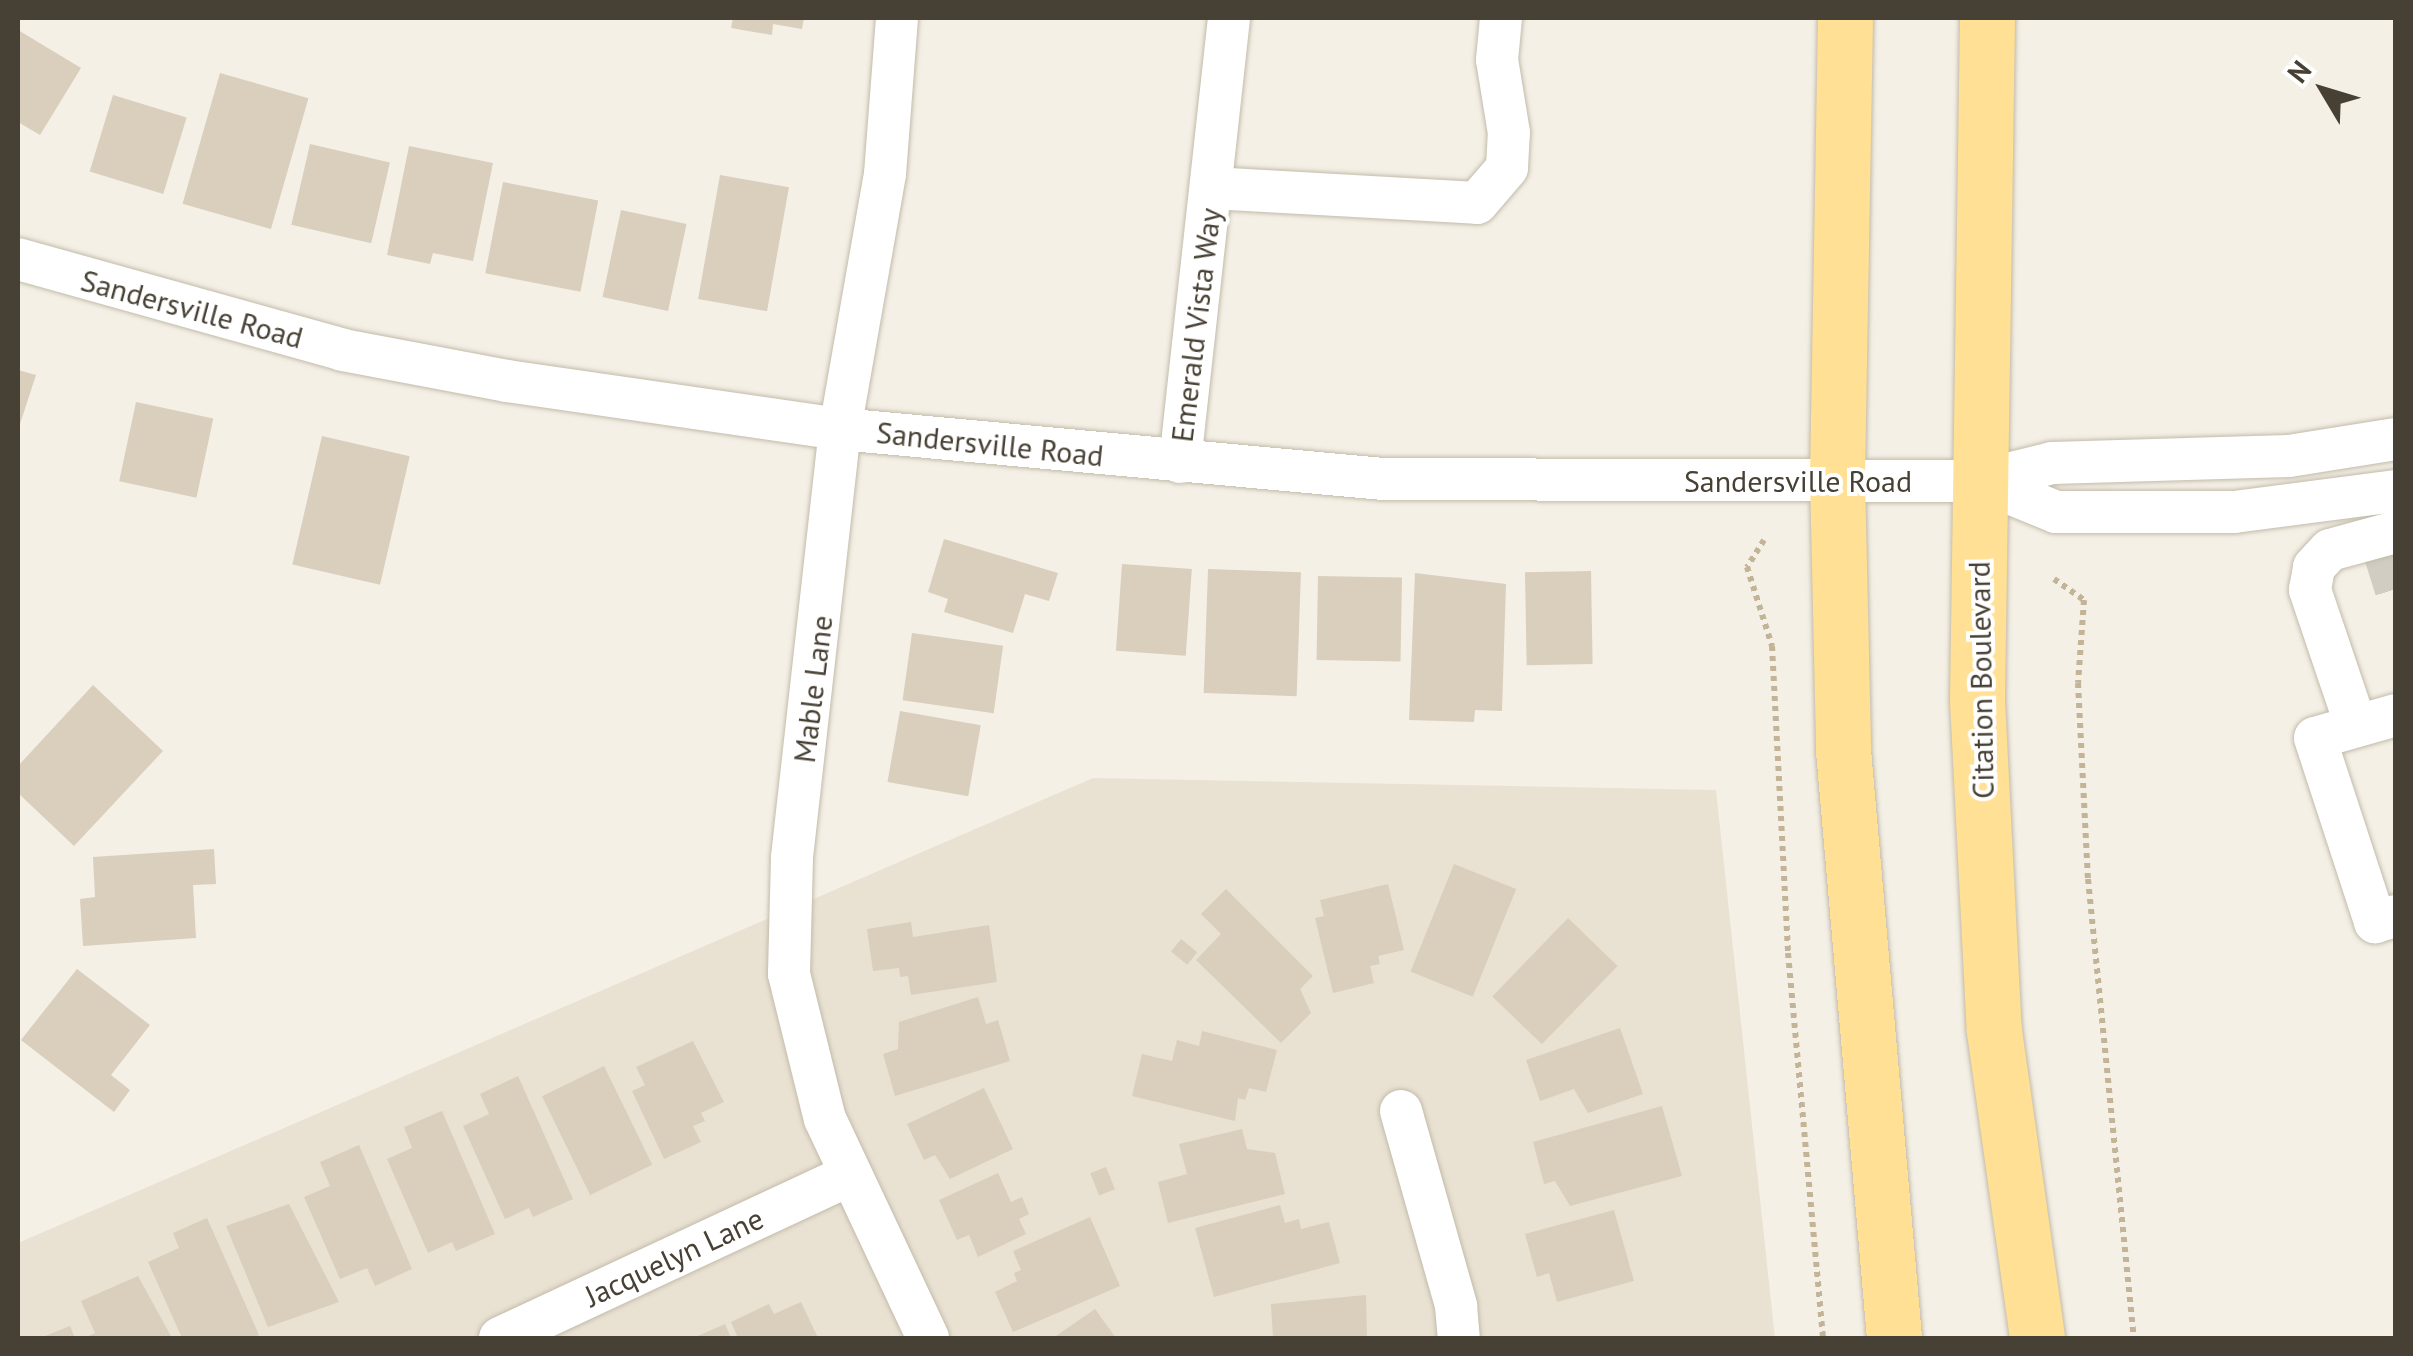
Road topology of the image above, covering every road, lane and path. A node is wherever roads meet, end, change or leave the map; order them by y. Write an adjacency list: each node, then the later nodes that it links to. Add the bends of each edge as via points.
1 (898, 18): 8 (street, Mable Lane, via 885,174)
2 (1229, 18): 6 (street, Emerald Vista Way)
3 (1501, 18): 6 (street, Emerald Vista Way, via 1497,60 1510,132 1508,168 1477,203)
4 (1845, 18): 11 (main road)
5 (1987, 18): 12 (main road, Citation Boulevard)
6 (1212, 188): 10 (street, Emerald Vista Way)
7 (18, 259): 8 (street, Sandersville Road, via 342,350)
8 (840, 429): 10 (street, Sandersville Road); 21 (street, Mable Lane, via 792,858 790,974 804,1052)
9 (2396, 439): 12 (street, Sandersville Road, via 2288,456 2052,463)
10 (1180, 462): 11 (street, Sandersville Road, via 1403,479)
11 (1837, 478): 12 (street, Sandersville Road); 26 (main road, via 1843,750)
12 (1980, 481): 14 (street, Sandersville Road, via 2056,512 2234,512); 27 (main road, Citation Boulevard, via 1977,700 1994,1031)
13 (2396, 491): 14 (street, Sandersville Road)
14 (2351, 497): 16 (street)
15 (1764, 540): 25 (path, via 1748,567 1772,646 1788,953)
16 (2380, 540): 18 (street, via 2330,550 2314,567 2310,590)
17 (2054, 578): 28 (path, via 2084,600 2078,683 2088,879)
18 (2376, 720): 19 (street, via 2316,738 2375,922)
19 (2396, 916)
20 (1401, 1111): 24 (street, via 1456,1306)
21 (848, 1176): 22 (street, Jacquelyn Lane); 23 (street, Mable Lane)
22 (500, 1338)
23 (928, 1338)
24 (1459, 1338)
25 (1823, 1338)
26 (1894, 1338)
27 (2036, 1338)
28 (2134, 1338)

